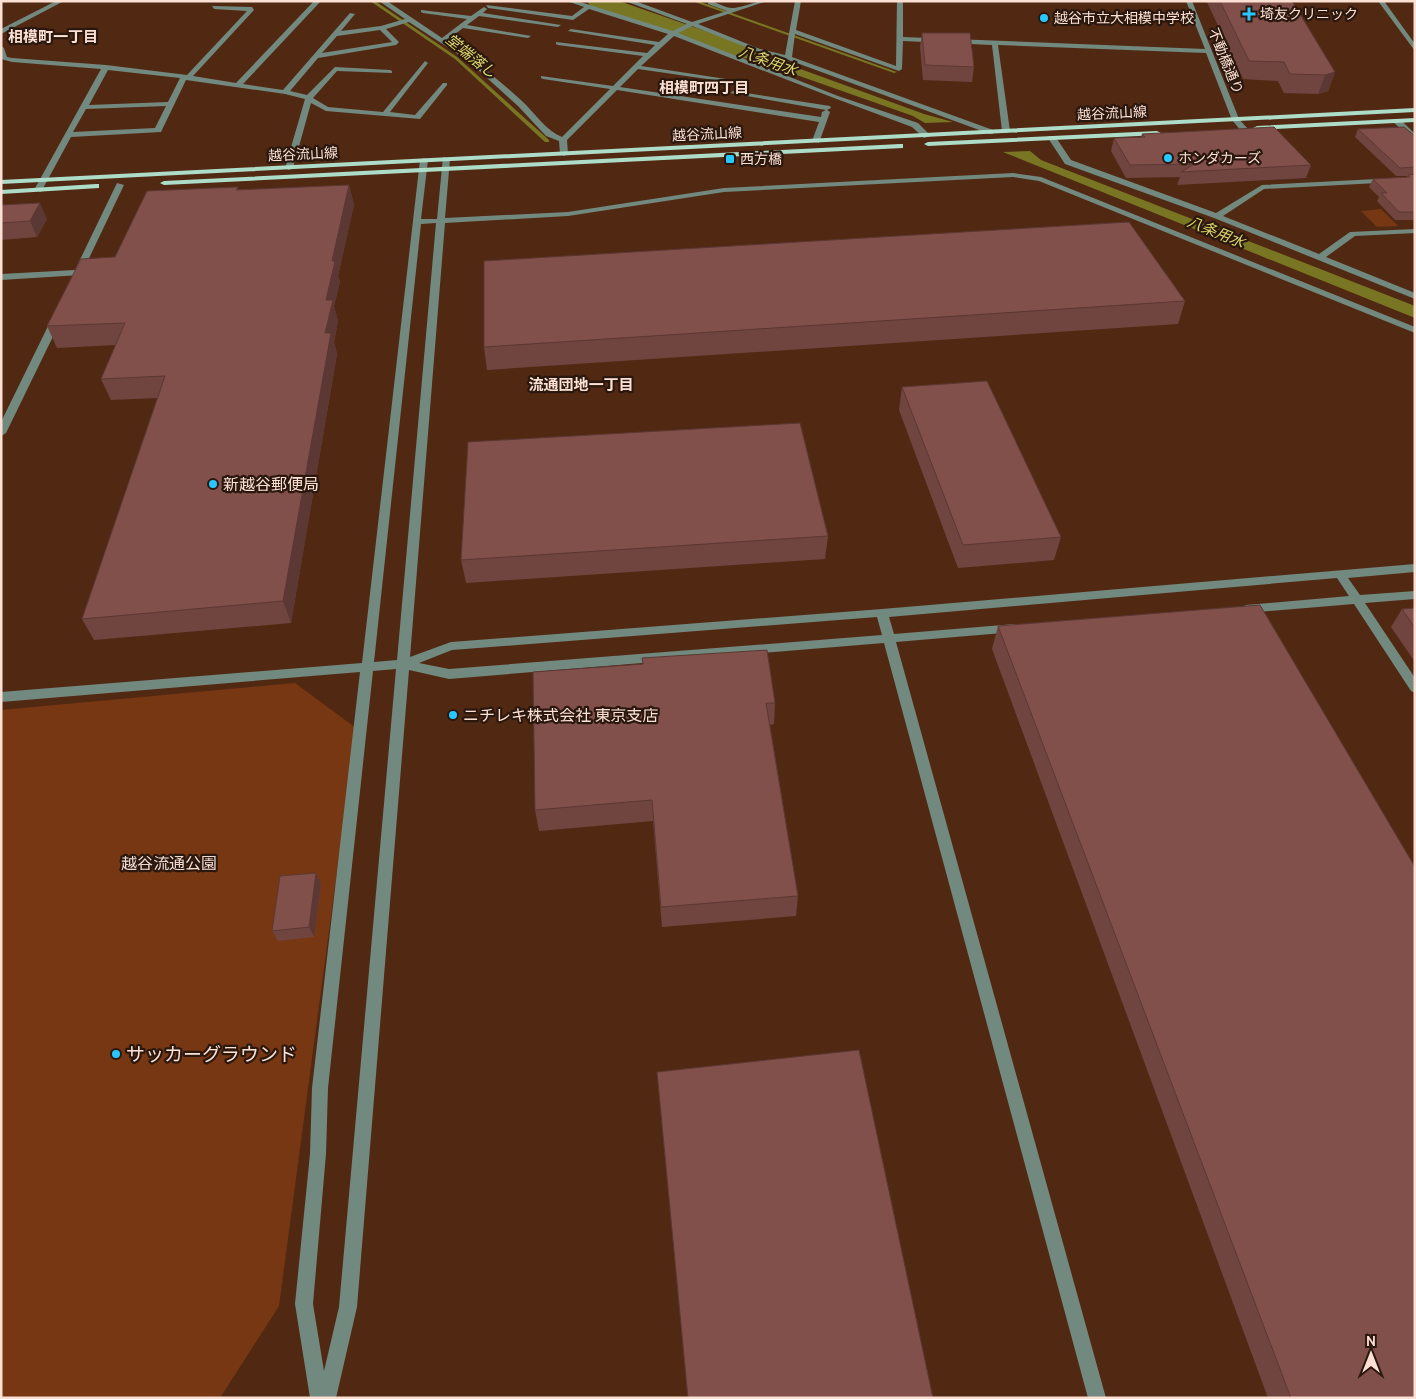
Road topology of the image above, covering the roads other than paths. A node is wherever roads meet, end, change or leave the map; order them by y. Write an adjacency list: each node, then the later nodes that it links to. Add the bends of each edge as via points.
1 (61, 1): 21 (street)
2 (318, 1): 51 (street)
3 (382, 1): 19 (street)
4 (570, 1): 14 (street)
5 (628, 1): 23 (street)
6 (711, 1): 16 (street)
7 (764, 1): 16 (street)
8 (798, 1): 27 (street)
9 (900, 1): 32 (street)
10 (1189, 1): 39 (street, 不動橋通り)
11 (1381, 1): 38 (street)
12 (491, 3): 14 (street, via 573,18); 18 (street)
13 (214, 7): 48 (street, via 252,10)
14 (588, 7): 29 (street)
15 (423, 11): 18 (street)
16 (733, 11): 23 (street)
17 (352, 14): 30 (street)
18 (475, 16): 22 (street); 24 (street)
19 (410, 21): 25 (street); 33 (street)
20 (1, 22): 21 (street)
21 (16, 24): 28 (street)
22 (558, 25)
23 (689, 25): 29 (street); 42 (street)
24 (462, 26): 31 (street); 33 (street)
25 (382, 28): 30 (street); 41 (street, via 396,42 394,44)
26 (571, 31): 36 (street)
27 (793, 31): 32 (street, via 899,69); 42 (street)
28 (1, 32)
29 (675, 32): 36 (street); 55 (street)
30 (335, 34): 41 (street)
31 (528, 36)
32 (899, 39): 35 (street)
33 (441, 42): 75 (street, via 469,59 521,104 549,134)
34 (558, 43): 40 (street)
35 (995, 43): 39 (street); 68 (street)
36 (660, 44): 40 (street)
37 (1, 48): 44 (street, via 4,58 12,60)
38 (1415, 49)
39 (1208, 51): 63 (street, 不動橋通り)
40 (648, 55): 45 (street)
41 (316, 56): 53 (street)
42 (788, 58): 69 (street)
43 (425, 63): 61 (street)
44 (106, 67): 48 (street); 58 (street)
45 (637, 67): 49 (street); 52 (street)
46 (390, 72): 56 (street, via 335,68)
47 (542, 77): 52 (street)
48 (186, 78): 51 (street); 57 (street)
49 (726, 81)
50 (445, 84): 61 (street, via 417,117)
51 (238, 85): 53 (street)
52 (617, 88): 62 (street); 75 (street)
53 (285, 92): 56 (street)
54 (733, 93): 59 (street)
55 (836, 97): 59 (street); 72 (street, via 915,125)
56 (310, 98): 61 (street, via 326,109); 82 (street)
57 (171, 104): 58 (street); 71 (street, via 158,130)
58 (83, 107): 71 (street)
59 (827, 108): 62 (street)
60 (1415, 110): 63 (main road, 越谷流山線)
61 (385, 114)
62 (823, 120): 76 (street)
63 (1236, 120): 67 (street, 不動橋通り); 68 (main road, 越谷流山線)
64 (1415, 120): 65 (main road)
65 (1397, 121): 67 (main road); 74 (street)
66 (1234, 129): 67 (main road)
67 (1244, 129)
68 (1006, 131): 69 (main road, 越谷流山線)
69 (990, 132): 72 (main road, 越谷流山線)
70 (1167, 132): 73 (main road, 越谷流山線)
71 (67, 135): 84 (street)
72 (927, 136): 76 (main road, 越谷流山線)
73 (1052, 138): 78 (main road, 越谷流山線); 92 (street, via 1068,162)
74 (1415, 138)
75 (563, 140): 79 (street)
76 (816, 141): 79 (main road, 越谷流山線)
77 (908, 145): 80 (main road, 越谷流山線)
78 (918, 145)
79 (564, 154): 80 (main road, 越谷流山線)
80 (445, 164): 81 (main road, 越谷流山線); 93 (street)
81 (423, 165): 82 (main road, 越谷流山線); 86 (main road, 越谷流山線); 94 (street)
82 (289, 168): 84 (main road, 越谷流山線)
83 (1415, 179): 92 (street, via 1262,187)
84 (44, 180): 85 (main road, 越谷流山線); 90 (street)
85 (1, 182)
86 (160, 183)
87 (130, 184): 88 (main road)
88 (115, 185): 97 (street)
89 (102, 186): 90 (main road)
90 (38, 190): 91 (main road)
91 (1, 192)
92 (1216, 216): 96 (street)
93 (441, 221): 94 (street); 102 (street, via 568,214 724,190 1028,176); 112 (street)
94 (418, 222): 113 (street)
95 (1415, 231): 96 (street, via 1354,234)
96 (1320, 257): 100 (street)
97 (79, 272): 98 (street); 99 (street)
98 (1, 276)
99 (74, 281)
100 (1415, 296)
101 (62, 308): 103 (street)
102 (1415, 330)
103 (1, 433)
104 (1415, 568): 105 (street)
105 (1340, 574): 107 (street); 109 (street)
106 (1415, 595): 107 (street)
107 (1357, 600): 108 (street); 114 (street)
108 (1238, 610)
109 (882, 613): 111 (street); 112 (street, via 451,646)
110 (1028, 627): 111 (street)
111 (889, 638): 112 (street, via 449,674); 118 (street)
112 (403, 664): 113 (street); 117 (street, via 348,1307)
113 (366, 667): 115 (street); 116 (street, via 320,1088 318,1154 304,1304)
114 (1415, 688)
115 (1, 697)
116 (319, 1398)
117 (327, 1398)
118 (1097, 1398)

